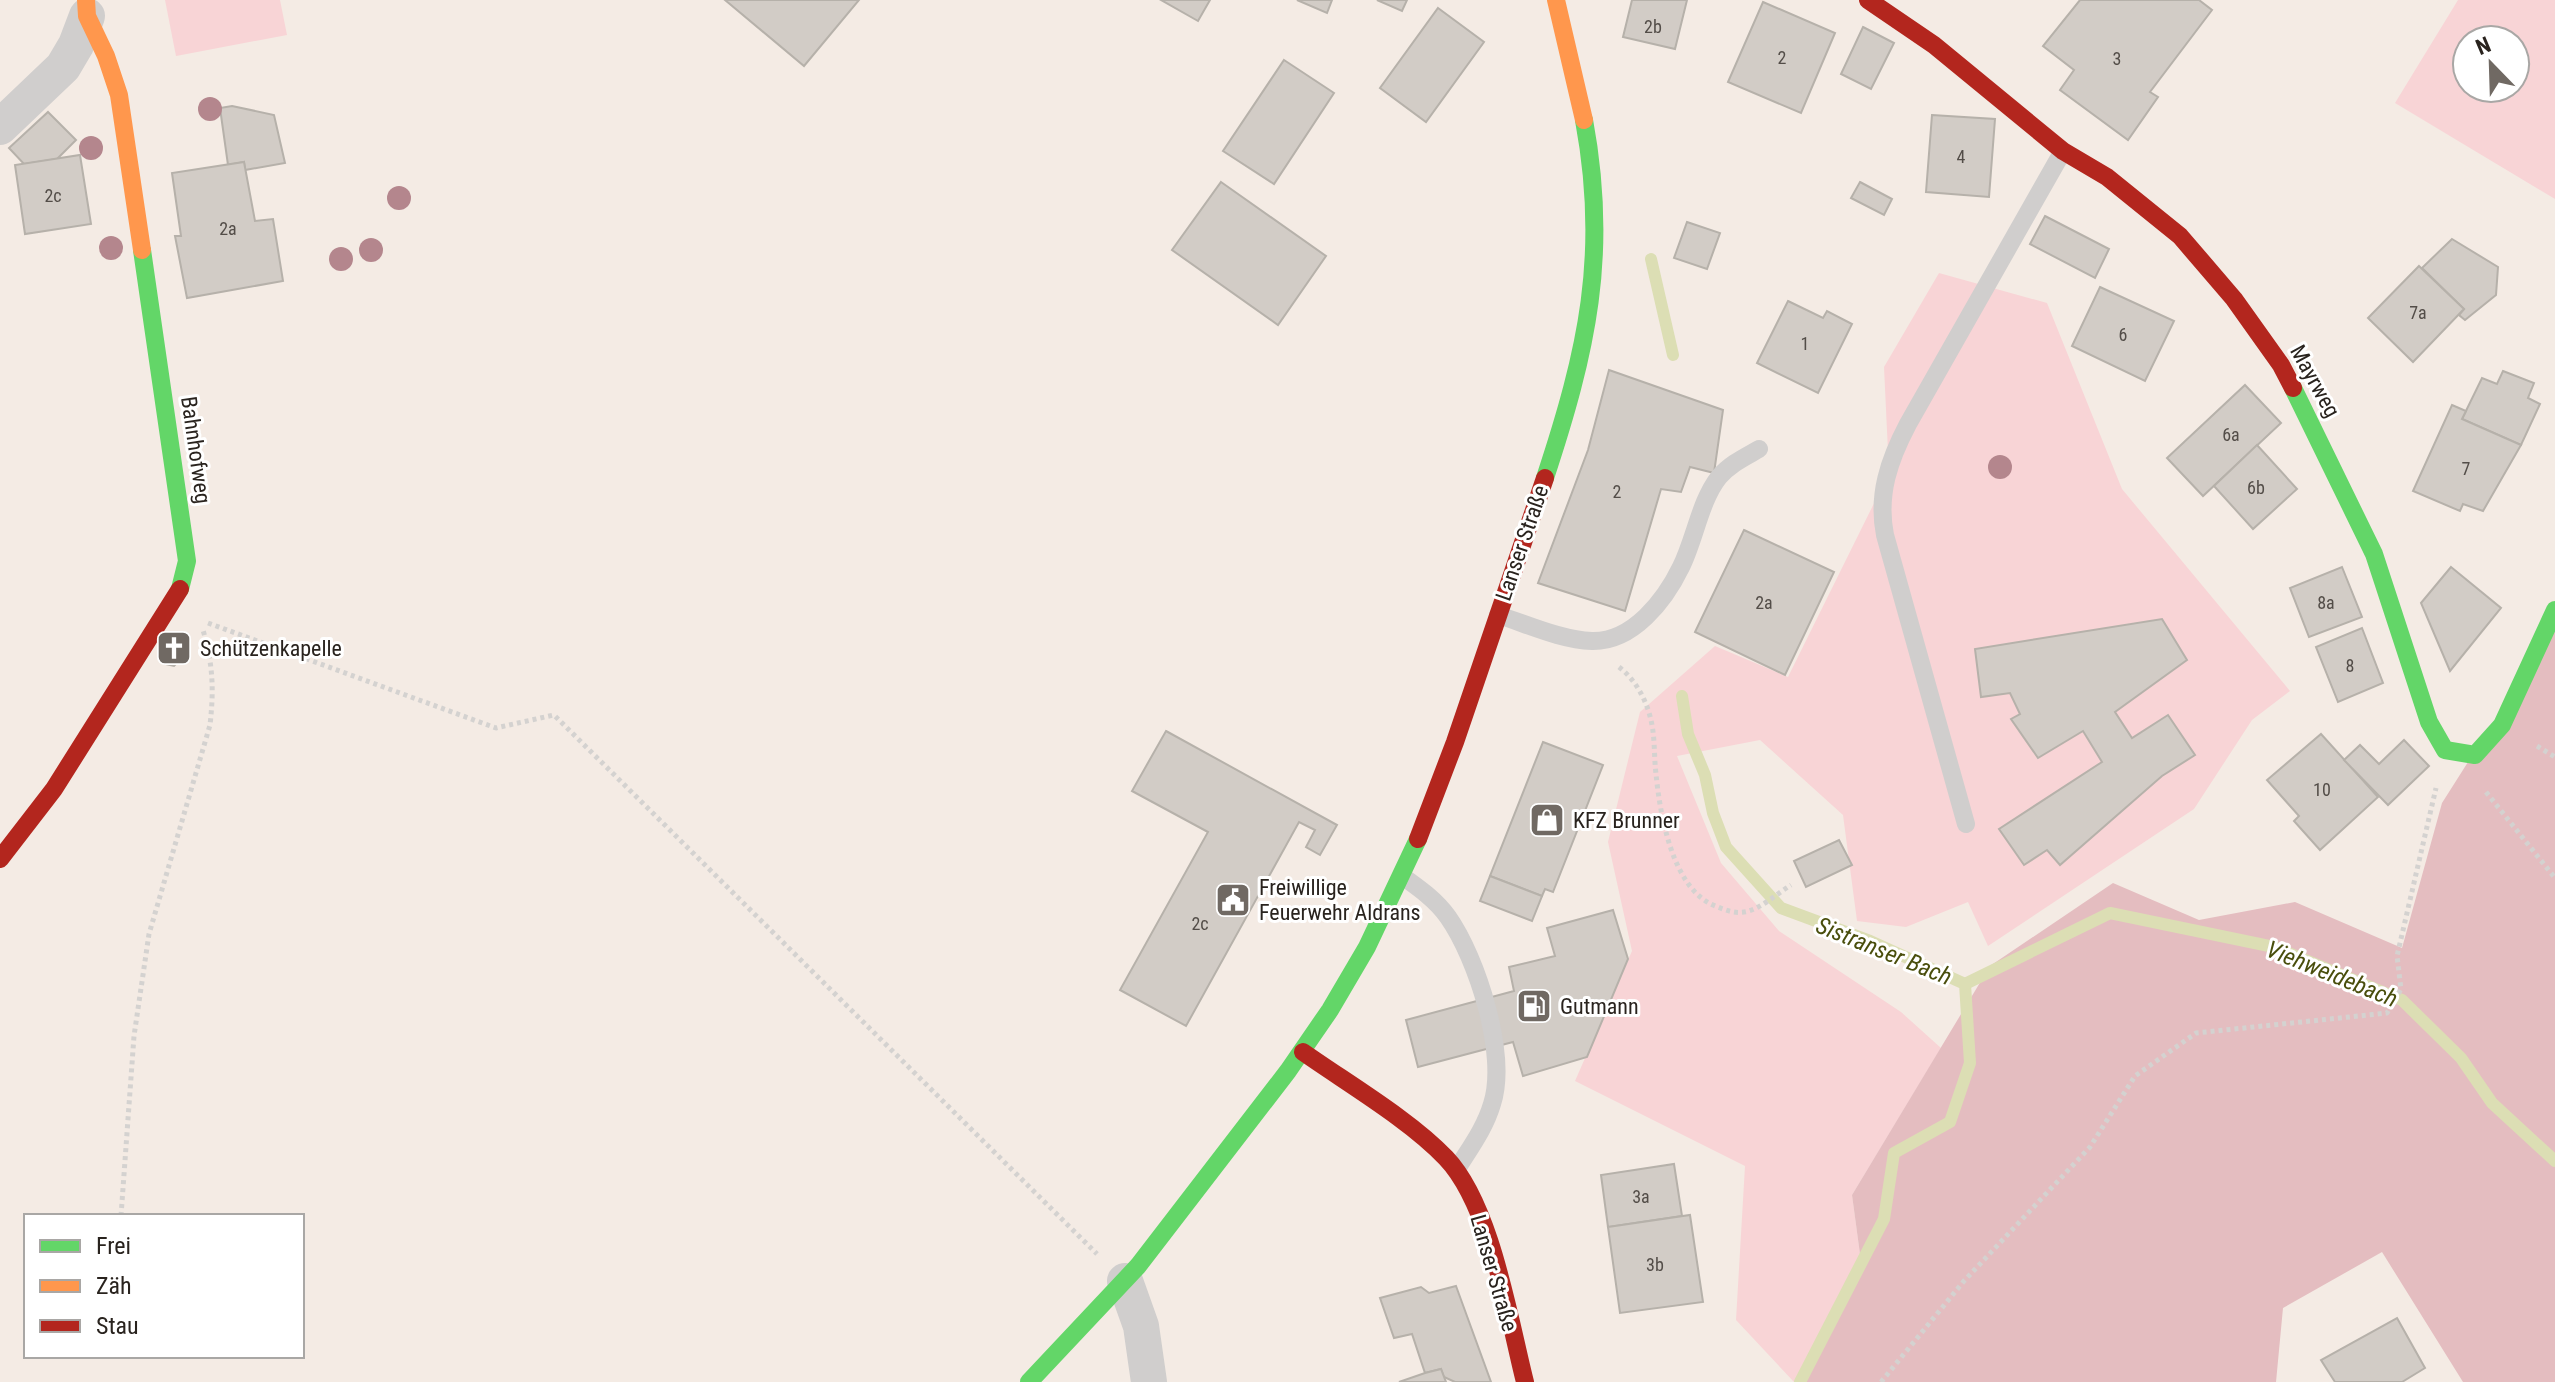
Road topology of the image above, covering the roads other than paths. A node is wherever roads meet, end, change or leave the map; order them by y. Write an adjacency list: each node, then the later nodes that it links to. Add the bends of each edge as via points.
1 (1556, 0): 8 (street, Lanser Straße, via 1593,171 1591,309 1571,400)
2 (1878, 3): 5 (street, Mayrweg)
3 (86, 8): 4 (street, via 76,45 63,67); 10 (street, Bahnhofweg, via 119,95 187,561 182,586 54,789)
4 (0, 127)
5 (2063, 151): 7 (street, Mayrweg, via 2107,177 2180,236 2281,365 2374,554 2429,722 2445,750 2475,755 2502,725); 9 (lane, via 1908,424 1882,495 1885,535)
6 (1759, 449): 8 (lane, via 1720,476 1681,568 1635,627 1593,641)
7 (2555, 610)
8 (1498, 615): 11 (street, Lanser Straße, via 1438,790)
9 (1966, 824)
10 (0, 859)
11 (1402, 876): 12 (street, Lanser Straße, via 1354,971); 13 (lane, via 1428,894 1460,937 1494,1047 1493,1103)
12 (1303, 1052): 13 (street, Lanser Straße, via 1417,1133); 14 (street, Lanser Straße)
13 (1456, 1172): 17 (street, Lanser Straße, via 1485,1226)
14 (1125, 1281): 15 (street, Lanser Straße); 16 (street, via 1141,1326)
15 (1029, 1382)
16 (1149, 1382)
17 (1525, 1382)

